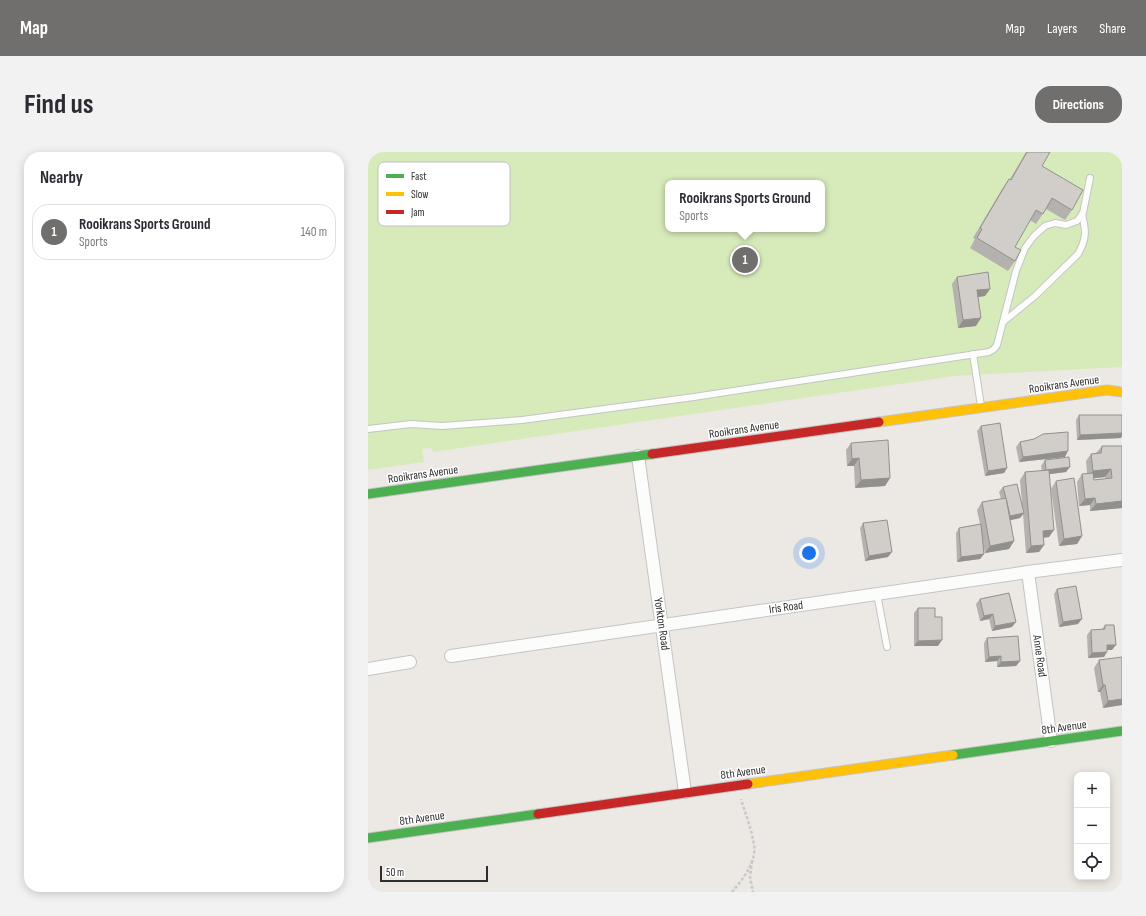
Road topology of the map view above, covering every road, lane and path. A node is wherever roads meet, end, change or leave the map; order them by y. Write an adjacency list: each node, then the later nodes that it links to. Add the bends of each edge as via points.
1 (1090, 178): 2 (lane)
2 (1082, 214): 3 (lane, via 1086,230 1078,254 1035,296); 3 (lane, via 1077,221 1069,225 1055,223 1040,229 1025,248)
3 (1002, 322): 4 (lane, via 994,349)
4 (973, 354): 6 (lane); 7 (lane, via 694,397 522,420)
5 (1122, 392): 6 (street, Rooikrans Avenue, via 1113,390)
6 (981, 408): 8 (street, Rooikrans Avenue)
7 (368, 429)
8 (638, 456): 9 (street, Rooikrans Avenue); 13 (street, Yorkton Road)
9 (368, 494)
10 (1122, 560): 11 (street, Iris Road)
11 (1028, 572): 12 (street, Iris Road); 19 (street, Anne Road)
12 (877, 594): 13 (street, Iris Road); 14 (lane)
13 (662, 625): 15 (street, Iris Road); 21 (street, Yorkton Road)
14 (887, 647)
15 (451, 656)
16 (410, 662): 17 (street)
17 (368, 669)
18 (1122, 731): 19 (street, 8th Avenue)
19 (1051, 741): 20 (street, 8th Avenue)
20 (737, 785): 21 (street, 8th Avenue); 23 (path, via 755,845)
21 (685, 792): 22 (street, 8th Avenue)
22 (368, 838)
23 (753, 859): 24 (path); 25 (path, via 750,877)
24 (732, 892)
25 (753, 892)

